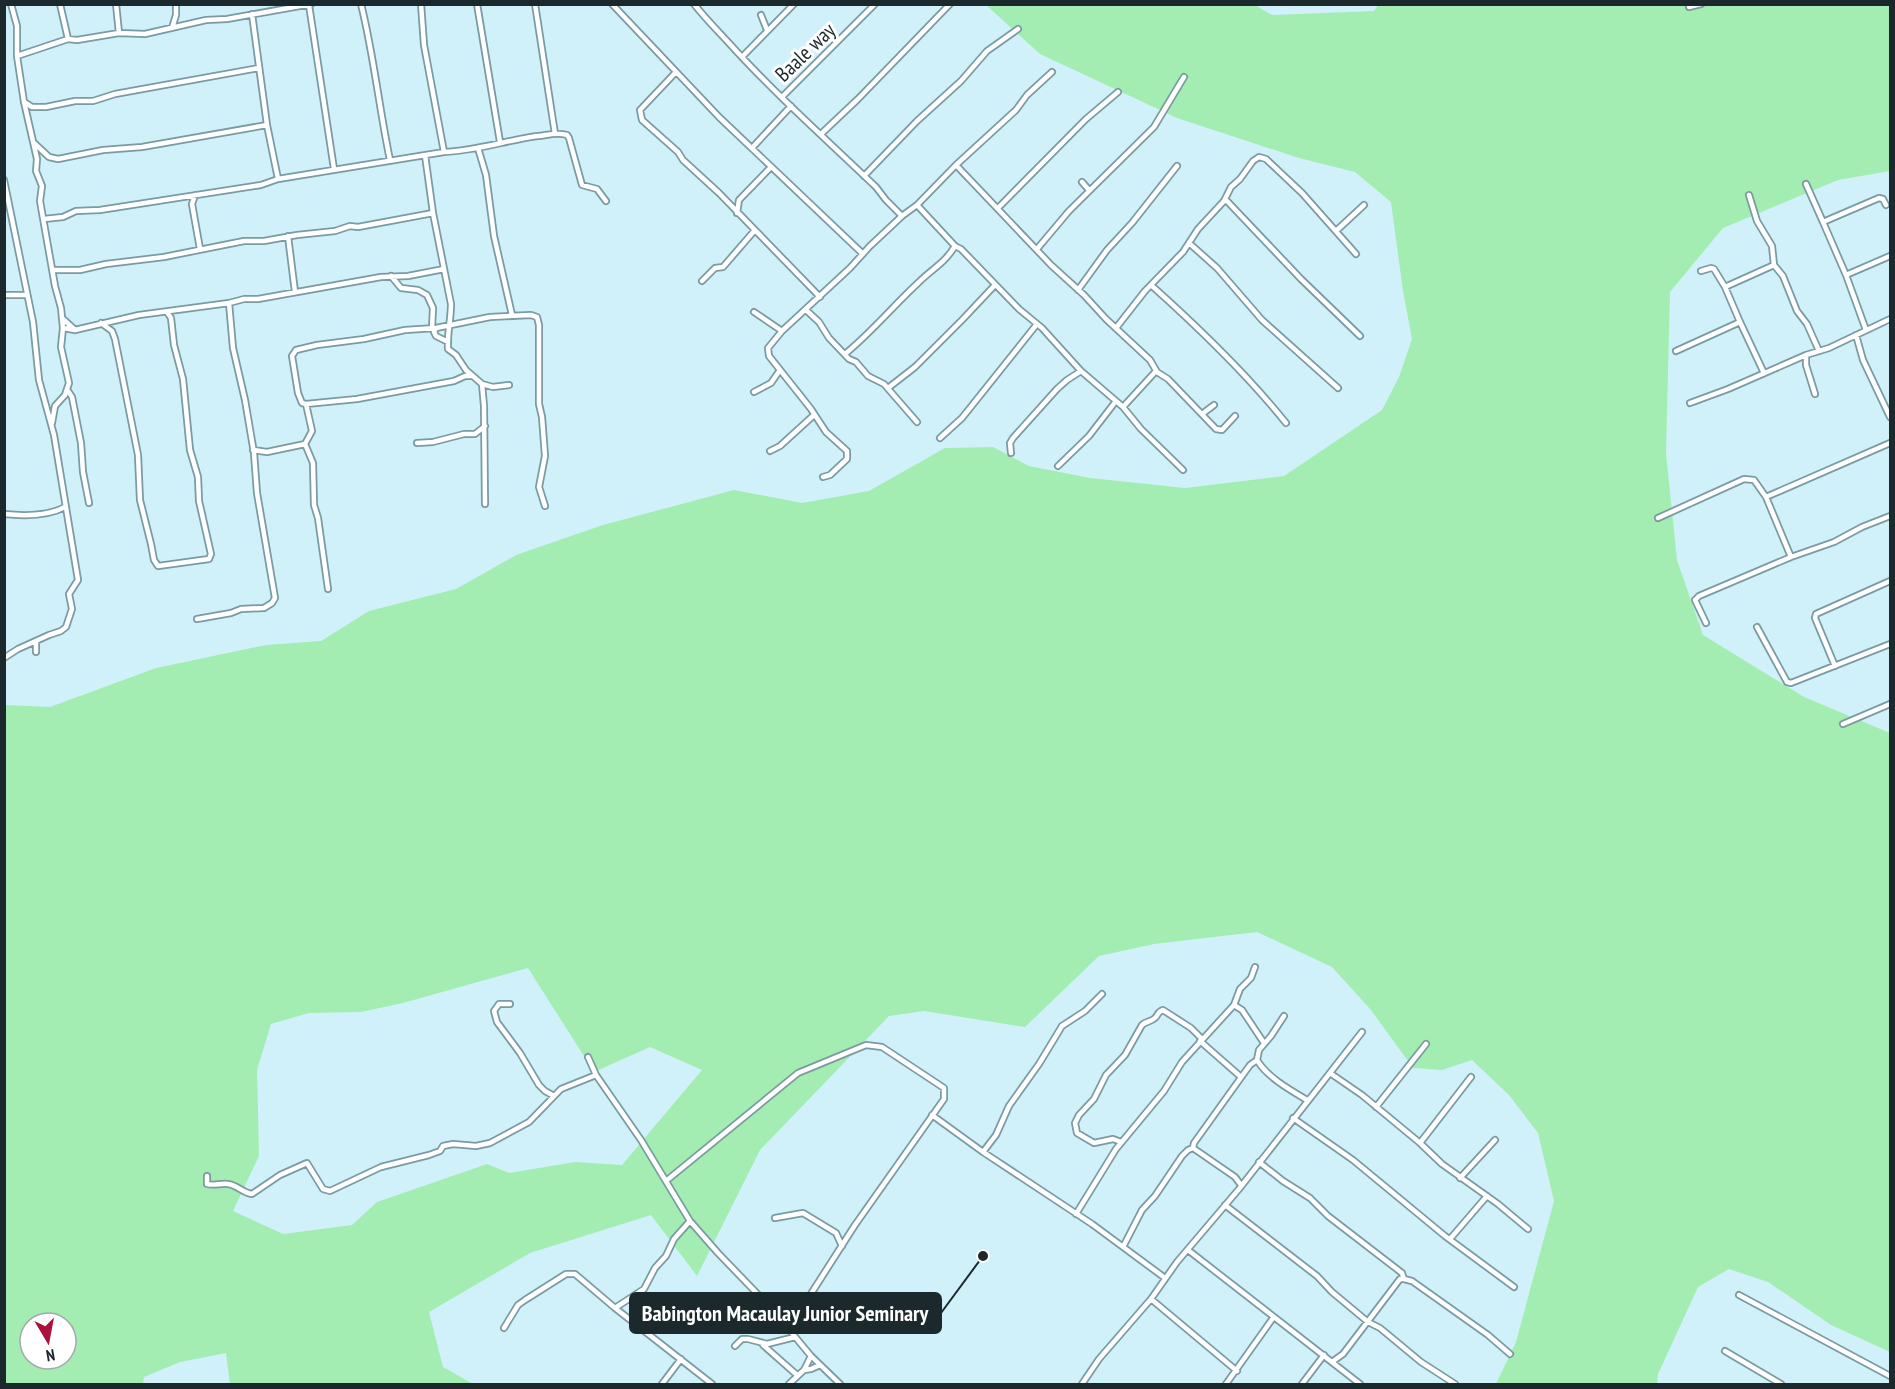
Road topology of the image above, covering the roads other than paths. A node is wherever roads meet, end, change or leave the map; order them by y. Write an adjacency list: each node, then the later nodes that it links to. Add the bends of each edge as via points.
1 (11, 4): 26 (street, via 17,26)
2 (60, 4): 25 (street)
3 (116, 4): 24 (street)
4 (176, 4): 19 (street)
5 (362, 4): 49 (street)
6 (421, 4): 47 (street, via 424,45)
7 (477, 4): 44 (street)
8 (535, 4): 41 (street)
9 (612, 4): 31 (street)
10 (694, 4): 29 (street)
11 (794, 4): 23 (street)
12 (875, 4): 35 (street, Baale way)
13 (950, 4): 42 (street)
14 (1701, 4): 16 (street)
15 (310, 5): 17 (street); 53 (street)
16 (1689, 8)
17 (252, 14): 20 (street); 30 (street)
18 (761, 15): 23 (street)
19 (175, 19): 20 (street); 21 (street)
20 (181, 26): 21 (street)
21 (172, 28): 24 (street, via 145,34)
22 (1018, 29): 54 (street, via 987,51)
23 (767, 30): 29 (street)
24 (119, 33): 25 (street)
25 (68, 39): 27 (street)
26 (17, 50): 27 (street); 28 (street)
27 (24, 53): 28 (street)
28 (17, 56): 36 (street)
29 (742, 57): 35 (street)
30 (259, 69): 37 (street, via 93,101); 40 (street)
31 (676, 72): 46 (street); 65 (street, via 640,110 642,120)
32 (1052, 72): 50 (street)
33 (1185, 77): 59 (street, via 1154,127)
34 (1118, 92): 69 (street)
35 (782, 97): 38 (street)
36 (24, 102): 37 (street); 39 (street)
37 (32, 106): 39 (street)
38 (791, 106): 42 (street); 46 (street)
39 (26, 111): 43 (street)
40 (267, 125): 43 (street, via 58,159 49,157); 55 (street)
41 (555, 134): 44 (street); 63 (street, via 569,138 582,185 597,189)
42 (821, 134): 54 (street)
43 (33, 142): 73 (street)
44 (500, 142): 45 (street)
45 (478, 148): 47 (street); 105 (street)
46 (752, 148): 52 (street)
47 (444, 152): 48 (street)
48 (425, 154): 49 (street); 70 (street)
49 (390, 160): 53 (street)
50 (957, 165): 68 (street); 69 (street)
51 (1177, 166): 95 (street)
52 (771, 167): 62 (street); 82 (street)
53 (334, 169): 55 (street)
54 (864, 176): 72 (street)
55 (278, 178): 60 (street, via 261,185)
56 (4, 180): 98 (street)
57 (1082, 182): 59 (street)
58 (1806, 184): 74 (street)
59 (1089, 190): 81 (street)
60 (195, 195): 73 (street); 80 (street, via 192,204)
61 (1749, 195): 85 (street, via 1757,221 1772,246)
62 (739, 200): 65 (street); 71 (street)
63 (606, 201)
64 (1224, 201): 76 (street, via 1231,187 1262,156); 78 (street); 122 (street)
65 (728, 203): 71 (street)
66 (1364, 205): 76 (street)
67 (1886, 205): 74 (street, via 1879,198)
68 (917, 206): 72 (street); 79 (street)
69 (998, 208): 81 (street)
70 (433, 213): 77 (street); 86 (street)
71 (737, 213): 75 (street)
72 (902, 216): 82 (street)
73 (44, 219): 87 (street)
74 (1823, 222): 89 (street)
75 (755, 230): 91 (street, via 723,267 716,268); 99 (street)
76 (1336, 231): 83 (street)
77 (288, 236): 80 (street); 96 (street)
78 (1189, 243): 93 (street); 136 (street, via 1217,268 1262,320)
79 (955, 246): 92 (street); 126 (street, via 941,265)
80 (200, 249): 87 (street, via 80,270)
81 (1036, 249): 95 (street)
82 (863, 254): 99 (street)
83 (1356, 254)
84 (1890, 256): 89 (street)
85 (1774, 265): 94 (street); 125 (street)
86 (444, 269): 90 (street); 112 (street, via 451,304)
87 (53, 270): 106 (street)
88 (1701, 271): 94 (street, via 1714,269)
89 (1846, 275): 118 (street)
90 (391, 276): 96 (street); 115 (street, via 401,288 427,295 433,308)
91 (702, 281)
92 (995, 285): 113 (street); 135 (street, via 915,367)
93 (1151, 285): 116 (street); 151 (street, via 1191,320)
94 (1725, 287): 110 (street)
95 (1078, 290): 116 (street)
96 (295, 292): 100 (street)
97 (4, 295): 98 (street)
98 (27, 295): 146 (street, via 39,380)
99 (820, 297): 101 (street)
100 (229, 303): 102 (street); 157 (street, via 233,348)
101 (806, 310): 120 (street); 126 (street)
102 (176, 311): 103 (street); 107 (street)
103 (167, 312): 107 (street); 109 (street)
104 (754, 312): 120 (street)
105 (512, 315): 112 (street); 166 (street, via 531,315 539,321 539,404 544,456 538,487)
106 (62, 318): 114 (street); 117 (street)
107 (171, 318): 119 (street, via 209,559 161,566 154,560 139,496 138,455)
108 (1890, 319): 118 (street)
109 (121, 320): 111 (street); 119 (street)
110 (1740, 322): 124 (street); 132 (street)
111 (101, 323): 117 (street); 119 (street)
112 (448, 324): 115 (street); 123 (street)
113 (1037, 324): 129 (street); 153 (street, via 962,418)
114 (63, 328): 117 (street); 137 (street, via 61,341)
115 (434, 328): 123 (street, via 436,336); 142 (street, via 396,331 296,351 292,356 298,393)
116 (1116, 328): 130 (street, via 1150,360)
117 (75, 330)
118 (1866, 330): 121 (street)
119 (112, 331)
120 (782, 331): 128 (street, via 767,351)
121 (1856, 335): 125 (street); 149 (street, via 1863,360)
122 (1360, 336)
123 (448, 342): 131 (street, via 449,351 456,355)
124 (1676, 351)
125 (1819, 351): 127 (street)
126 (845, 354): 135 (street)
127 (1806, 355): 132 (street); 139 (street)
128 (780, 370): 138 (street, via 771,383); 147 (street)
129 (1081, 371): 140 (street); 159 (street, via 1057,389 1013,438)
130 (1156, 371): 144 (street); 145 (street)
131 (466, 373): 133 (street); 142 (street, via 454,381)
132 (1764, 373): 141 (street)
133 (482, 384): 134 (street); 152 (street)
134 (509, 385)
135 (888, 388): 150 (street)
136 (1338, 388)
137 (68, 391): 146 (street); 164 (street, via 81,443)
138 (754, 392)
139 (1815, 394)
140 (1116, 401): 144 (street); 160 (street, via 1089,436)
141 (1690, 403)
142 (306, 404): 155 (street, via 312,431)
143 (1214, 405): 145 (street)
144 (1123, 407): 161 (street)
145 (1202, 414): 148 (street, via 1219,431)
146 (51, 415): 167 (street)
147 (814, 415): 158 (street); 162 (street, via 848,454 833,473)
148 (1235, 416)
149 (1890, 417)
150 (917, 422)
151 (1286, 423)
152 (485, 426): 154 (street, via 475,434); 165 (street)
153 (940, 438)
154 (417, 443)
155 (305, 444): 157 (street, via 267,452); 173 (street, via 313,463 314,505)
156 (1890, 444): 163 (street)
157 (253, 450): 174 (street, via 274,601 264,608)
158 (770, 451)
159 (1011, 453)
160 (1058, 466)
161 (1183, 470)
162 (823, 477)
163 (1766, 497): 170 (street, via 1754,480 1744,479); 171 (street)
164 (88, 503)
165 (485, 504)
166 (545, 506)
167 (65, 507): 168 (street, via 41,514); 177 (street, via 78,576 69,594 71,616 61,632)
168 (4, 514)
169 (1890, 516): 171 (street)
170 (1658, 518)
171 (1791, 557): 175 (street, via 1699,596 1696,604)
172 (1890, 581): 181 (street, via 1816,614)
173 (328, 589)
174 (197, 619)
175 (1706, 623)
176 (1757, 627): 181 (street, via 1787,682 1794,684)
177 (36, 642): 179 (street); 180 (street)
178 (1890, 644): 181 (street)
179 (36, 652)
180 (4, 658)
181 (1835, 666)
182 (1890, 704): 183 (street)
183 (1843, 724)
184 (1255, 966): 187 (street)
185 (1102, 994): 208 (street, via 1062,1026)
186 (510, 1004): 199 (street, via 496,1007 498,1022 538,1085)
187 (1234, 1005): 190 (street); 191 (street, via 1242,1010)
188 (1284, 1016): 191 (street)
189 (1362, 1032): 195 (street)
190 (1201, 1040): 197 (street); 205 (street); 205 (street, via 1191,1028 1163,1010 1142,1025 1075,1123 1077,1133 1094,1143 1113,1139)
191 (1264, 1043): 194 (street)
192 (1426, 1044): 201 (street)
193 (588, 1058): 196 (street)
194 (1257, 1060): 197 (street); 200 (street)
195 (1330, 1073): 200 (street); 201 (street)
196 (596, 1075): 199 (street, via 561,1089); 212 (street)
197 (1241, 1077): 207 (street)
198 (1471, 1077): 206 (street)
199 (554, 1096): 210 (street, via 529,1122 486,1145 443,1146 440,1151 381,1167 330,1191 323,1189 307,1163 252,1194 228,1184 211,1186)
200 (1307, 1100): 203 (street)
201 (1376, 1107): 206 (street)
202 (932, 1115): 208 (street); 212 (street, via 946,1093 941,1084 882,1047 866,1045 798,1073); 221 (street)
203 (1293, 1118): 209 (street); 220 (street, via 1353,1160)
204 (1495, 1140): 211 (street)
205 (1121, 1142): 216 (street)
206 (1420, 1143): 211 (street)
207 (1193, 1148): 213 (street); 222 (street, via 1182,1156 1142,1210)
208 (983, 1152): 216 (street)
209 (1259, 1162): 213 (street); 225 (street, via 1310,1198 1402,1273)
210 (207, 1176)
211 (1460, 1178): 214 (street)
212 (666, 1181): 218 (street)
213 (1241, 1185): 215 (street)
214 (1487, 1196): 219 (street); 220 (street)
215 (1225, 1205): 223 (street); 231 (street, via 1317,1276)
216 (1076, 1214): 222 (street)
217 (775, 1218): 221 (street, via 803,1213 836,1233)
218 (690, 1221): 229 (street, via 674,1239 644,1289); 233 (street)
219 (1528, 1229)
220 (1450, 1239): 226 (street)
221 (842, 1246): 233 (street)
222 (1122, 1247): 224 (street)
223 (1188, 1250): 224 (street); 230 (street)
224 (1165, 1278): 228 (street)
225 (1404, 1279): 231 (street, via 1400,1279); 238 (street, via 1469,1321)
226 (1514, 1287)
227 (1739, 1295): 247 (street)
228 (1151, 1299): 245 (street); 252 (street)
229 (615, 1308): 232 (street, via 571,1272 518,1305); 241 (street)
230 (1273, 1318): 239 (street); 245 (street)
231 (1368, 1322): 242 (street); 256 (street)
232 (504, 1328)
233 (787, 1328): 234 (street)
234 (795, 1337): 235 (street); 240 (street)
235 (761, 1343): 236 (street, via 742,1339); 246 (street)
236 (735, 1346)
237 (1725, 1351): 257 (street)
238 (1510, 1354)
239 (1324, 1355): 242 (street); 254 (street)
240 (811, 1356): 243 (street); 244 (street)
241 (681, 1359): 248 (street); 249 (street)
242 (1332, 1362): 255 (street)
243 (820, 1365): 244 (street); 251 (street)
244 (804, 1370): 246 (street)
245 (1236, 1371): 253 (street)
246 (797, 1375): 250 (street)
247 (1890, 1376)
248 (662, 1384)
249 (712, 1384)
250 (789, 1384)
251 (840, 1384)
252 (1082, 1384)
253 (1226, 1384)
254 (1302, 1384)
255 (1360, 1384)
256 (1455, 1384)
257 (1781, 1384)

